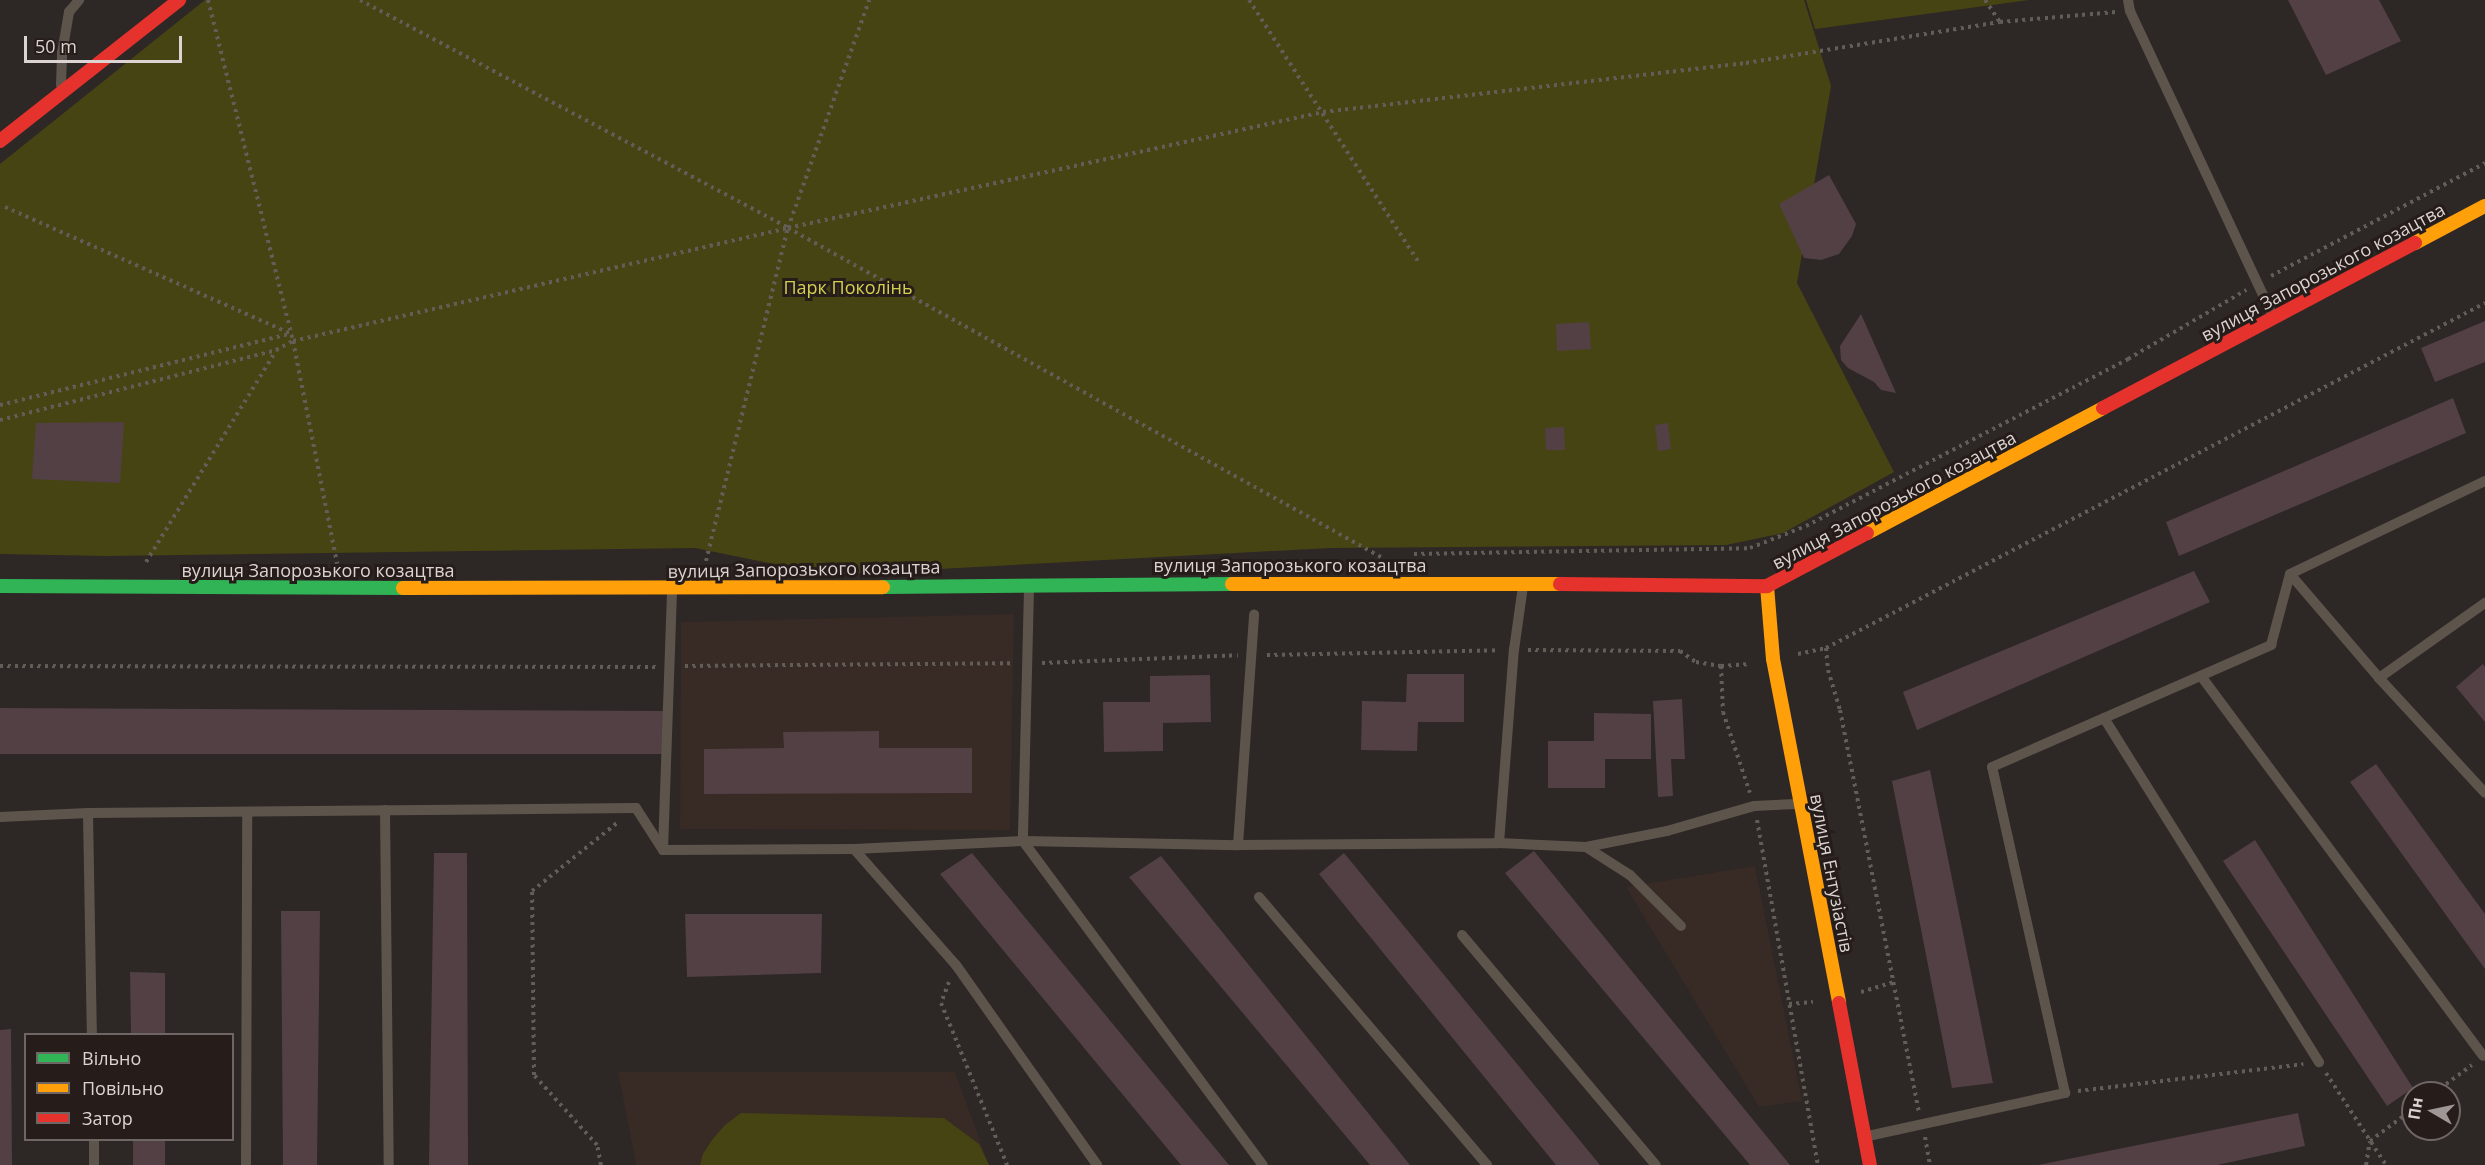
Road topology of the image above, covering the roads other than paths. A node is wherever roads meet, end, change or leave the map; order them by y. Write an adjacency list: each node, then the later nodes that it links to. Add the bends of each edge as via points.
1 (79, 0): 4 (lane, via 69,12)
2 (179, 0): 4 (street)
3 (2129, 6): 7 (lane)
4 (61, 91): 5 (street)
5 (0, 141)
6 (2485, 206): 7 (street, вулиця Запорозького козацтва)
7 (2275, 319): 13 (street, вулиця Запорозького козацтва)
8 (2485, 481): 9 (lane)
9 (2290, 574): 17 (lane, via 2271,645); 18 (lane)
10 (1523, 583): 11 (street, вулиця Запорозького козацтва); 13 (street, вулиця Запорозького козацтва); 27 (lane)
11 (1029, 584): 14 (street, вулиця Запорозького козацтва); 26 (lane)
12 (0, 586): 14 (street, вулиця Запорозького козацтва)
13 (1767, 586): 21 (street, вулиця Ентузіастів, via 1773,659)
14 (672, 589): 31 (lane)
15 (2485, 603): 18 (lane)
16 (1254, 615): 28 (lane)
17 (2201, 676): 19 (lane); 36 (lane)
18 (2379, 678): 20 (lane)
19 (2104, 718): 37 (lane); 38 (lane, via 1992,767 2065,1093)
20 (2485, 793)
21 (1801, 804): 29 (lane, via 1754,806 1667,831); 38 (street, вулиця Ентузіастів)
22 (385, 810): 24 (lane); 31 (lane, via 636,808); 42 (lane)
23 (87, 813): 24 (lane); 25 (lane); 35 (lane)
24 (247, 814): 41 (lane)
25 (0, 817)
26 (1023, 841): 28 (lane); 30 (lane); 44 (lane)
27 (1499, 843): 28 (lane); 29 (lane)
28 (1238, 845)
29 (1586, 847): 33 (lane, via 1630,875)
30 (854, 849): 31 (lane); 43 (lane, via 956,966)
31 (663, 850)
32 (1259, 897): 45 (lane)
33 (1681, 926)
34 (1462, 935): 46 (lane)
35 (92, 1033)
36 (2483, 1056)
37 (2319, 1062)
38 (1865, 1137): 47 (street, вулиця Ентузіастів)
39 (94, 1141): 40 (lane)
40 (94, 1165)
41 (246, 1165)
42 (389, 1165)
43 (1097, 1165)
44 (1263, 1165)
45 (1487, 1165)
46 (1656, 1165)
47 (1870, 1165)

